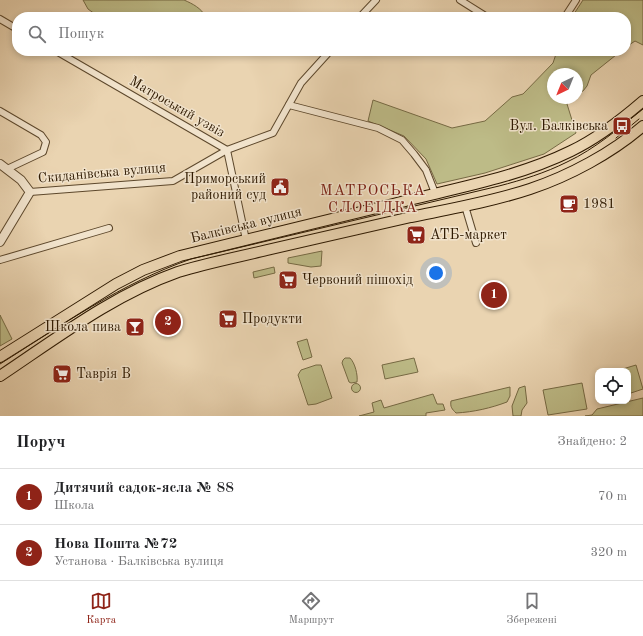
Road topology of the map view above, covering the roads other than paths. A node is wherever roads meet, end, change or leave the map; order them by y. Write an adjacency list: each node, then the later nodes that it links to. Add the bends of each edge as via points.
1 (376, 0): 4 (street)
2 (460, 0): 5 (street)
3 (576, 0): 6 (street)
4 (365, 12)
5 (479, 12)
6 (568, 12)
7 (0, 19): 8 (street)
8 (12, 25)
9 (65, 56): 15 (street, Матроський узвіз)
10 (325, 56): 12 (street, Скиданівська вулиця, via 301,83)
11 (643, 101): 18 (main road, Балківська вулиця, via 598,135 542,164 491,180)
12 (289, 104): 15 (street, Скиданівська вулиця, via 274,133); 18 (street, via 378,128 402,140 426,170)
13 (0, 111): 16 (street, via 41,135 46,142 43,152)
14 (643, 126): 19 (main road, Балківська вулиця, via 606,153 574,171 530,189)
15 (227, 150): 17 (street, Скиданівська вулиця, via 173,180); 21 (street, Матроський узвіз)
16 (3, 166): 17 (street, via 21,180)
17 (30, 192): 22 (street, Скиданівська вулиця)
18 (435, 193): 21 (main road, Балківська вулиця)
19 (465, 206): 23 (street); 26 (main road, Балківська вулиця, via 340,233 167,276 126,294)
20 (109, 228): 24 (street)
21 (246, 240): 25 (main road, Балківська вулиця, via 180,256 143,270)
22 (0, 242)
23 (476, 243)
24 (0, 260)
25 (0, 356)
26 (0, 376)

